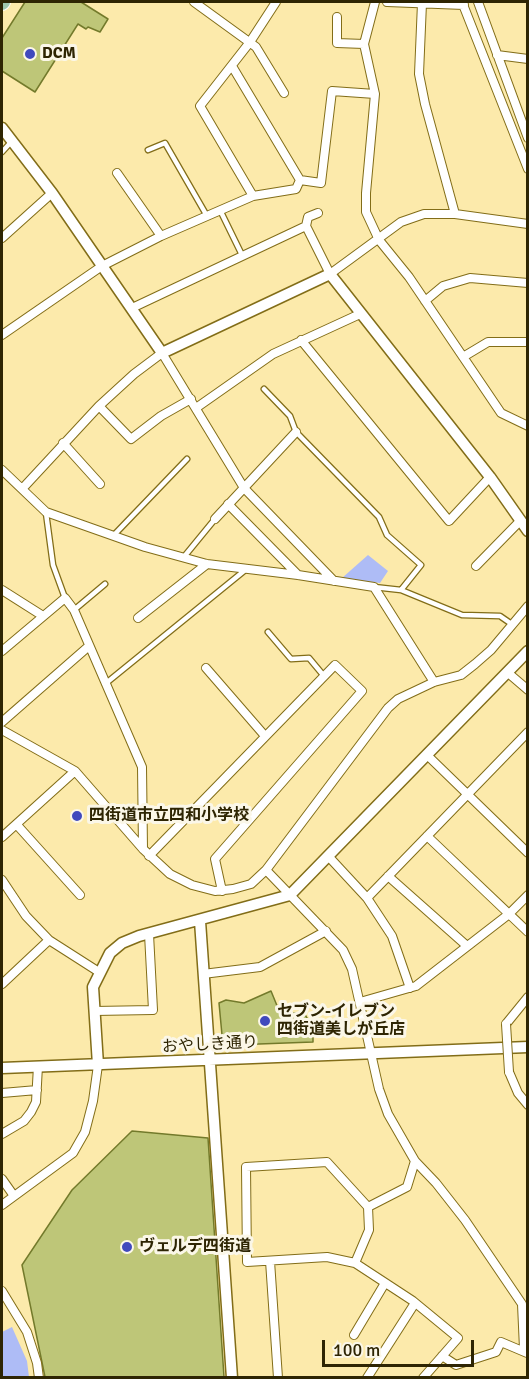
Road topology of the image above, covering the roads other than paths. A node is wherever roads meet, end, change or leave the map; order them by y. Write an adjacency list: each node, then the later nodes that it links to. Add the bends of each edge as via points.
1 (195, 2): 9 (street)
2 (276, 2): 9 (street)
3 (375, 2): 10 (street)
4 (387, 2): 6 (street)
5 (478, 2): 11 (street)
6 (422, 3): 7 (street); 29 (street, via 419,74)
7 (463, 3): 22 (street)
8 (337, 17): 10 (street, via 337,43)
9 (250, 42): 13 (street); 14 (street)
10 (364, 44): 15 (street)
11 (497, 55): 12 (street); 16 (street)
12 (528, 59)
13 (232, 66): 24 (street); 26 (street, via 200,106)
14 (284, 93)
15 (375, 94): 24 (street, via 332,91 321,183); 35 (street, via 365,204)
16 (525, 125): 18 (street)
17 (2, 128): 19 (street)
18 (528, 138)
19 (13, 140): 21 (lane); 25 (street)
20 (148, 150): 30 (lane, via 165,143)
21 (2, 152)
22 (528, 169)
23 (117, 173): 34 (street)
24 (300, 180): 26 (street, via 296,189)
25 (52, 193): 33 (street); 37 (street)
26 (254, 196): 27 (street)
27 (220, 210): 30 (street); 36 (lane)
28 (318, 213): 32 (street, via 308,217)
29 (455, 214): 31 (street); 35 (street, via 412,217)
30 (207, 216): 34 (street)
31 (528, 224)
32 (306, 226): 36 (street); 38 (street)
33 (3, 235)
34 (161, 236): 37 (street)
35 (380, 240): 38 (street); 40 (street)
36 (242, 255): 41 (street)
37 (102, 266): 41 (street); 43 (street)
38 (330, 274): 42 (street); 46 (street)
39 (528, 283): 40 (street, via 470,278 443,286)
40 (424, 301): 47 (street)
41 (132, 308): 46 (street)
42 (360, 314): 44 (street); 57 (street)
43 (2, 335)
44 (301, 340): 51 (street, via 273,354); 57 (street, via 449,521)
45 (528, 342): 47 (street, via 488,342)
46 (162, 353): 49 (street); 50 (street)
47 (463, 357): 52 (street, via 501,413)
48 (264, 389): 53 (lane, via 290,416)
49 (190, 399): 50 (street, via 131,439); 51 (street)
50 (99, 406): 54 (street)
51 (196, 408): 59 (street)
52 (528, 426)
53 (296, 432): 59 (street); 76 (lane, via 378,518 387,535 421,565)
54 (63, 443): 58 (street); 60 (street)
55 (187, 459): 66 (lane)
56 (2, 470): 60 (street)
57 (490, 477): 64 (street)
58 (100, 484)
59 (244, 488): 61 (street); 72 (street)
60 (22, 489): 62 (street)
61 (228, 504): 63 (street); 71 (street)
62 (46, 512): 66 (street); 77 (lane, via 53,565)
63 (215, 519): 67 (lane)
64 (521, 520): 65 (street); 69 (street)
65 (528, 531)
66 (113, 536): 67 (street)
67 (183, 558): 68 (street)
68 (207, 564): 70 (street); 81 (street)
69 (476, 567)
70 (244, 571): 71 (street); 91 (lane)
71 (298, 575): 72 (street)
72 (335, 581): 74 (street)
73 (105, 584): 79 (lane)
74 (374, 587): 76 (lane); 90 (street)
75 (2, 590): 80 (street)
76 (401, 590): 82 (lane, via 462,615 500,616)
77 (65, 598): 79 (street); 80 (street)
78 (528, 606): 82 (street)
79 (74, 610): 84 (street)
80 (43, 616): 85 (street)
81 (138, 618)
82 (513, 625): 90 (street, via 492,650 460,675)
83 (268, 632): 89 (lane, via 291,659 309,658)
84 (89, 646): 91 (street); 93 (street)
85 (2, 651)
86 (528, 651): 88 (street)
87 (206, 668): 96 (street)
88 (507, 672): 92 (street); 97 (street)
89 (324, 676): 96 (street); 109 (street, via 334,665 362,691 215,859)
90 (434, 682): 106 (street, via 388,708)
91 (105, 684): 103 (street, via 141,767)
92 (528, 690)
93 (2, 722)
94 (2, 730): 98 (street)
95 (528, 732): 99 (street)
96 (265, 736): 103 (street)
97 (428, 755): 99 (street); 105 (street)
98 (75, 771): 100 (street); 103 (street)
99 (468, 794): 101 (street); 104 (street)
100 (16, 825): 102 (street); 110 (street)
101 (427, 836): 107 (street); 114 (street)
102 (2, 837)
103 (146, 853): 109 (street, via 170,874 192,885)
104 (528, 854)
105 (329, 857): 111 (street); 113 (street)
106 (266, 870): 109 (street, via 251,884); 111 (street)
107 (388, 876): 113 (street); 120 (street)
108 (2, 880): 119 (street, via 26,916)
109 (222, 891)
110 (80, 895)
111 (290, 895): 115 (street); 116 (street)
112 (528, 895): 114 (street)
113 (367, 898): 124 (street, via 392,936)
114 (509, 914): 117 (street); 120 (street)
115 (200, 921): 118 (street); 122 (street)
116 (326, 932): 122 (street, via 260,967); 126 (street, via 343,950)
117 (528, 932)
118 (149, 934): 121 (street, via 122,943 110,953); 127 (street, via 153,1010)
119 (49, 940): 121 (street); 123 (street)
120 (467, 946): 124 (street)
121 (99, 972): 127 (street, via 93,987)
122 (203, 974): 130 (street)
123 (2, 984)
124 (410, 988): 126 (street)
125 (528, 996): 136 (street, bridge, via 506,1024 509,1072)
126 (360, 1002): 129 (street)
127 (94, 1011): 131 (street)
128 (528, 1047): 129 (street, おやしき通り)
129 (371, 1052): 130 (street, おやしき通り); 138 (street, via 388,1114)
130 (210, 1060): 131 (street, おやしき通り); 152 (street)
131 (98, 1065): 132 (street, おやしき通り); 140 (street, via 91,1111 74,1153)
132 (38, 1066): 133 (street, おやしき通り); 134 (street)
133 (2, 1068)
134 (37, 1090): 135 (street); 137 (street, via 31,1113)
135 (2, 1093)
136 (528, 1106)
137 (2, 1134)
138 (415, 1161): 142 (street, via 407,1187); 149 (street, via 465,1220 522,1304)
139 (2, 1179): 140 (street)
140 (14, 1196): 141 (street)
141 (2, 1205)
142 (368, 1208): 143 (street, via 327,1162 246,1167 247,1262); 144 (street, via 369,1230)
143 (270, 1261): 144 (street, via 327,1257); 153 (street)
144 (356, 1263): 145 (street)
145 (385, 1283): 147 (street); 148 (street)
146 (2, 1291): 151 (street, via 27,1332)
147 (416, 1303): 150 (street, via 458,1338); 154 (street)
148 (354, 1335)
149 (527, 1353): 150 (street, via 501,1342 496,1352 456,1365)
150 (442, 1356): 155 (street)
151 (39, 1377)
152 (232, 1377)
153 (278, 1377)
154 (367, 1377)
155 (423, 1377)

